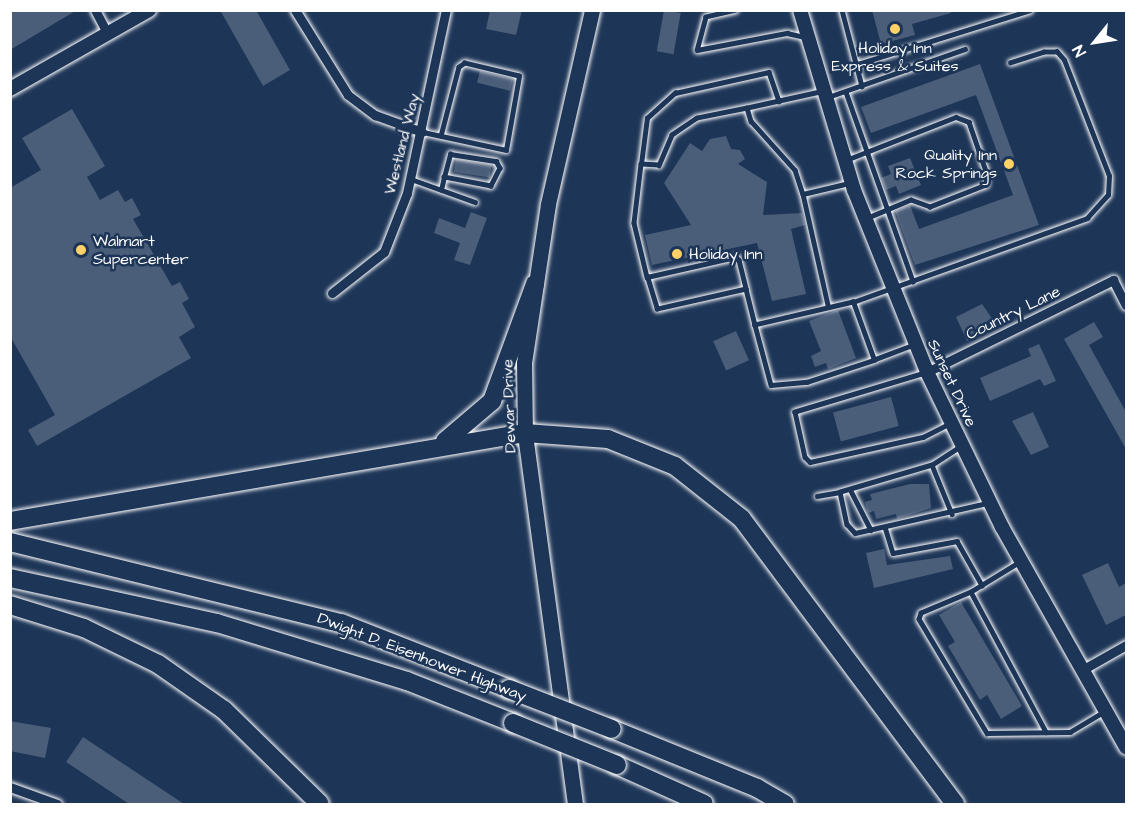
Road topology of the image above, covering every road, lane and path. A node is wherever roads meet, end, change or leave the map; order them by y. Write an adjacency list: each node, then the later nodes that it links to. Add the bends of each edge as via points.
1 (96, 10): 11 (street)
2 (149, 10): 10 (street)
3 (295, 10): 22 (street, via 348,95 375,115)
4 (446, 10): 22 (street, Westland Way)
5 (592, 10): 37 (main road, Dewar Drive)
6 (736, 10): 12 (lane, via 706,17 697,50 787,33)
7 (800, 10): 12 (street, Sunset Drive)
8 (842, 10): 15 (lane)
9 (1030, 10): 15 (lane)
10 (133, 15): 11 (street)
11 (108, 34): 17 (street)
12 (806, 37): 19 (street, Sunset Drive)
13 (965, 49): 16 (lane)
14 (1011, 63): 36 (lane, via 1044,52 1057,52 1064,60 1109,176 1108,195 1088,218)
15 (858, 64): 16 (lane)
16 (862, 86): 18 (lane)
17 (10, 89)
18 (846, 92): 19 (lane); 24 (lane)
19 (821, 95): 20 (lane); 25 (street, Sunset Drive)
20 (779, 101): 21 (lane); 26 (lane, via 769,72 675,93 647,118)
21 (747, 108): 26 (lane, via 696,118 672,135 659,165); 31 (lane, via 751,121 795,170)
22 (422, 132): 23 (lane); 28 (street, Westland Way)
23 (441, 136): 23 (lane, via 506,150 519,76 465,63 459,67)
24 (865, 153): 25 (lane); 33 (lane); 33 (lane, via 956,117 969,122 987,174 986,185 930,207 911,200)
25 (844, 161): 29 (street, Sunset Drive)
26 (641, 164): 35 (lane, via 634,223)
27 (444, 177): 27 (lane, via 492,186 500,175 496,161 450,154); 30 (lane)
28 (411, 179): 30 (lane); 40 (street, Westland Way, via 384,252)
29 (851, 182): 31 (lane); 34 (street, Sunset Drive)
30 (441, 190): 32 (lane)
31 (803, 194): 42 (lane)
32 (475, 202)
33 (886, 209): 34 (lane); 36 (lane)
34 (866, 219): 38 (street, Sunset Drive)
35 (647, 277): 39 (lane, via 736,257); 39 (lane, via 657,309)
36 (913, 281): 38 (lane)
37 (535, 284): 49 (main road, Dewar Drive, via 524,363); 51 (highway, via 492,400 464,430)
38 (893, 288): 41 (lane); 45 (street, Sunset Drive)
39 (747, 289): 44 (lane)
40 (332, 293)
41 (853, 302): 42 (lane); 46 (lane)
42 (828, 304): 44 (lane)
43 (1126, 305): 47 (street, Country Lane, via 1113,280)
44 (755, 325): 46 (lane, via 771,385 777,389)
45 (916, 345): 46 (lane); 47 (street, Sunset Drive)
46 (874, 360)
47 (927, 372): 48 (street, Sunset Drive); 48 (lane, via 904,384 795,412 805,457 810,462 923,437)
48 (952, 423): 50 (street, Sunset Drive)
49 (525, 433): 51 (highway); 75 (main road, Dewar Drive); 78 (highway, via 608,439 675,466 719,497 752,532)
50 (963, 446): 52 (lane); 56 (street, Sunset Drive)
51 (431, 448): 58 (highway, via 295,476)
52 (932, 465): 53 (lane); 57 (lane)
53 (850, 489): 54 (lane); 60 (lane)
54 (840, 492): 55 (lane); 60 (lane, via 847,524 855,533)
55 (817, 496)
56 (990, 502): 57 (lane); 62 (street, Sunset Drive)
57 (952, 514): 59 (lane)
58 (10, 521)
59 (885, 527): 60 (lane); 64 (lane, via 893,553 957,541)
60 (871, 530)
61 (10, 542): 77 (highway, Dwight D. Eisenhower Highway, bridge, via 341,623 757,788)
62 (1021, 561): 64 (lane); 68 (street, Sunset Drive)
63 (10, 578): 76 (highway, Dwight D. Eisenhower Highway, bridge, via 217,623 406,681)
64 (982, 585): 65 (lane)
65 (970, 592): 70 (lane); 70 (lane, via 921,613 919,619 982,729)
66 (10, 605): 74 (highway, via 84,628 158,664 224,710)
67 (1125, 648): 68 (street)
68 (1082, 670): 69 (street, Sunset Drive)
69 (1105, 710): 70 (lane, via 1070,732); 71 (street, Sunset Drive)
70 (1046, 732)
71 (1126, 747)
72 (10, 787): 73 (street)
73 (57, 804)
74 (320, 804)
75 (575, 804)
76 (704, 804)
77 (785, 804)
78 (955, 804)

